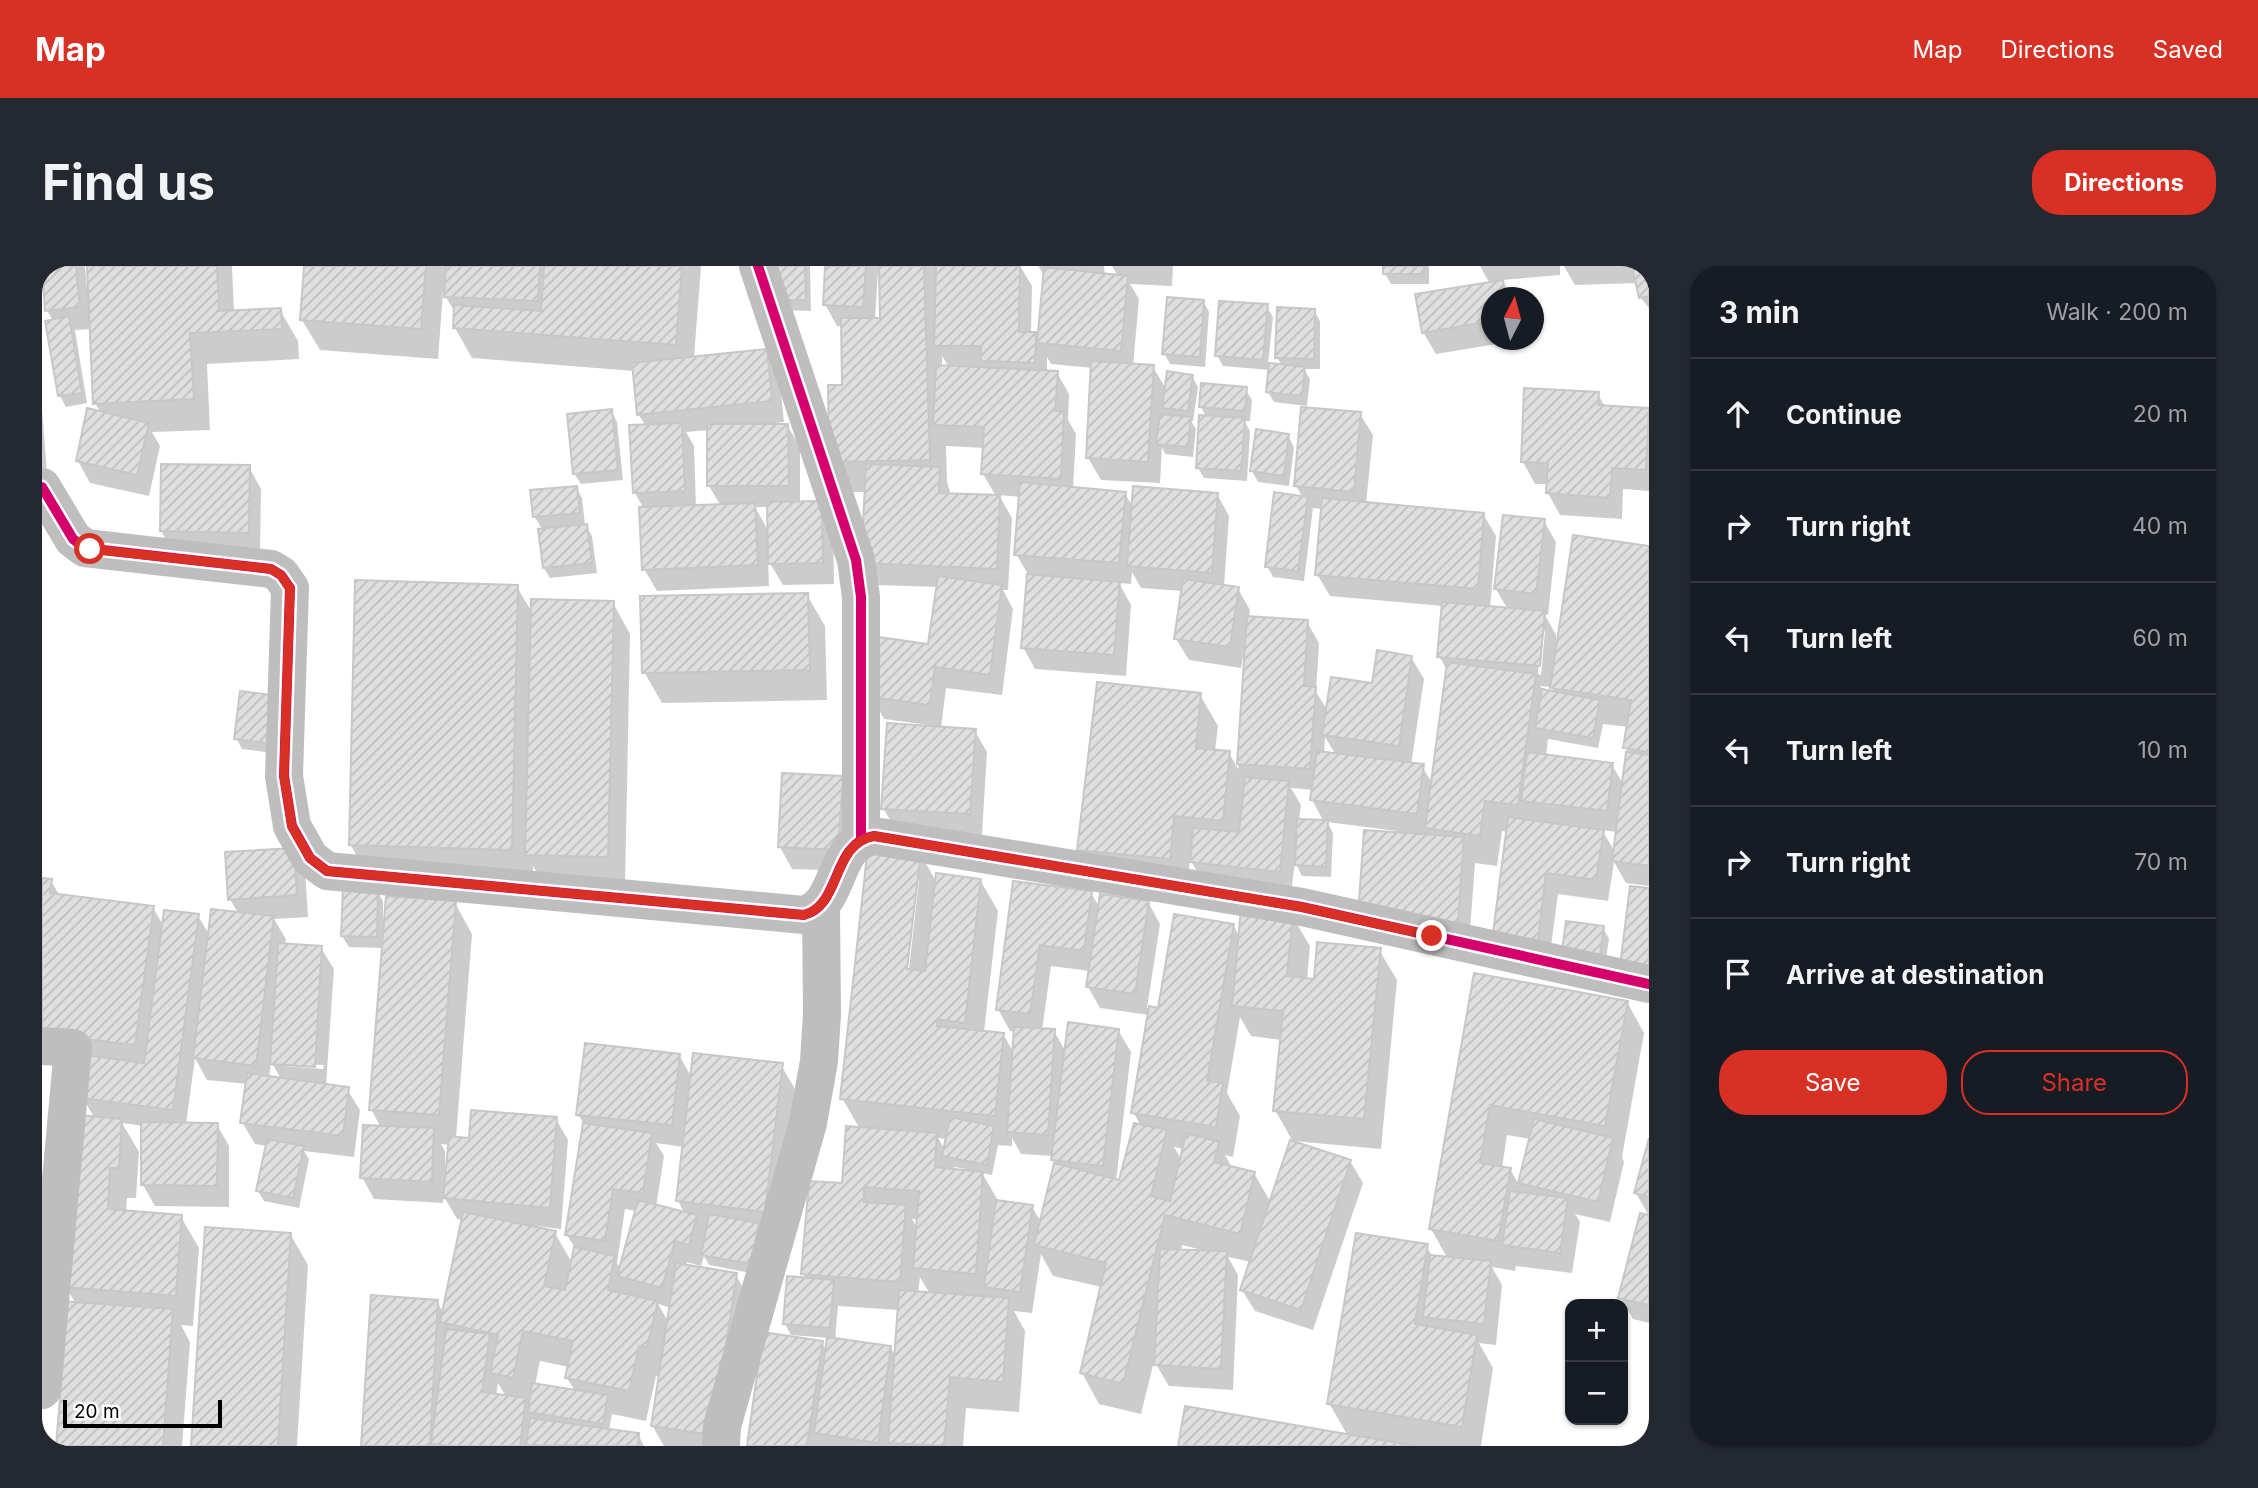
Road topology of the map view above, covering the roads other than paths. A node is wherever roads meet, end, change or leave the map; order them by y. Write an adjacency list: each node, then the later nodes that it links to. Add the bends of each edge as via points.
1 (758, 266): 3 (street, via 856,560 861,597)
2 (42, 487): 4 (street, via 73,539 85,548 271,569 281,575 290,589 286,789 292,827 310,858 327,871 804,915)
3 (861, 838): 4 (street, via 843,860); 5 (street, via 874,836 1301,907)
4 (821, 907): 8 (street, via 822,1014 808,1123 722,1426)
5 (1649, 984)
6 (42, 1046): 7 (street, via 73,1048)
7 (42, 1390)
8 (721, 1446)

